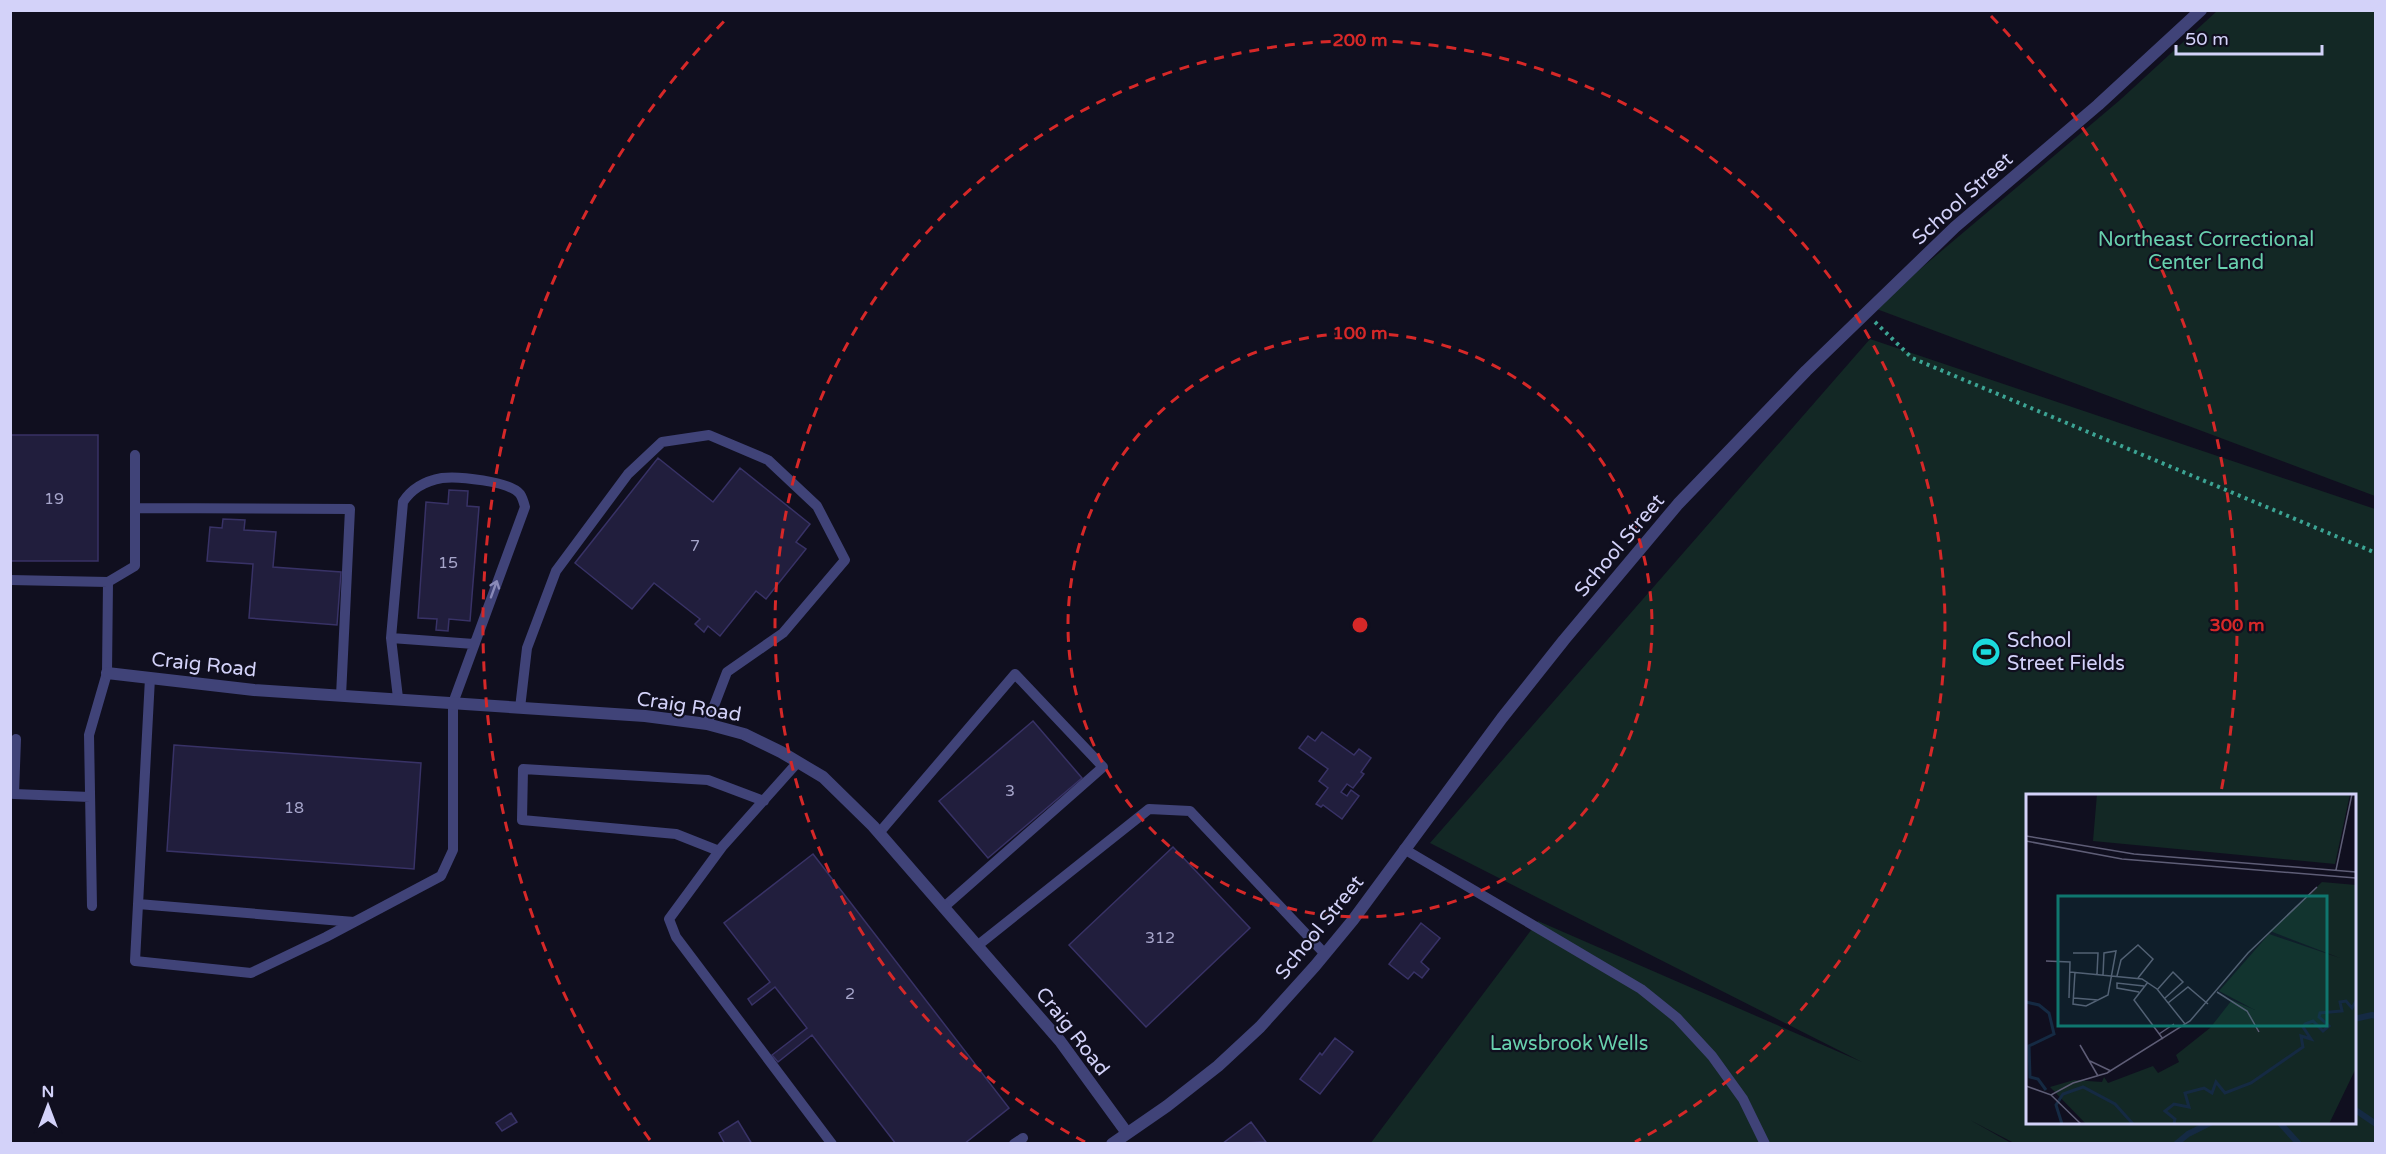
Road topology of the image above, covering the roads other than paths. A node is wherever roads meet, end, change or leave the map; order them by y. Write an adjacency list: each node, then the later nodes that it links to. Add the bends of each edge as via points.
1 (2201, 10): 20 (street, School Street, via 1956,227 1806,371 1678,504 1564,640)
2 (135, 455): 3 (lane)
3 (135, 508): 5 (lane, via 135,566); 10 (lane, via 350,509)
4 (10, 580): 5 (lane)
5 (108, 582): 8 (lane)
6 (391, 638): 7 (lane); 7 (lane, one-way to 6, via 525,507 520,494 510,486 443,478 410,491 403,502); 11 (lane)
7 (474, 644): 12 (lane)
8 (107, 673): 9 (street, Craig Road); 17 (lane, via 89,735)
9 (150, 678): 10 (street, Craig Road); 22 (lane)
10 (341, 696): 11 (street, Craig Road)
11 (398, 698): 12 (street, Craig Road)
12 (453, 703): 13 (street, Craig Road); 25 (lane, via 453,850 441,876)
13 (520, 708): 14 (street, Craig Road); 14 (lane, via 527,648 556,571 628,474 662,442 709,435 768,460 817,506 845,560 783,633 727,672)
14 (708, 724): 16 (street, Craig Road, via 744,734)
15 (16, 739): 17 (lane, via 14,794)
16 (798, 762): 18 (lane); 19 (street, Craig Road, via 823,777)
17 (90, 797): 23 (lane)
18 (764, 801): 21 (lane); 21 (lane, via 708,780 523,769 522,820 676,834)
19 (879, 833): 24 (street, Craig Road); 24 (lane, via 1016,674 1103,767)
20 (1404, 849): 27 (street, School Street); 31 (lane, via 1641,989 1677,1018 1712,1056 1743,1099)
21 (719, 851): 29 (lane, via 669,919 676,937)
22 (138, 904): 25 (lane); 25 (lane, via 135,961 251,973)
23 (93, 906)
24 (944, 907): 26 (street, Craig Road)
25 (355, 922)
26 (977, 946): 27 (lane, via 1149,808 1190,810); 28 (street, Craig Road, via 1060,1041)
27 (1325, 954): 28 (street, School Street, via 1260,1028 1218,1066)
28 (1127, 1133): 30 (street, School Street)
29 (832, 1143)
30 (1112, 1143)
31 (1766, 1143)

